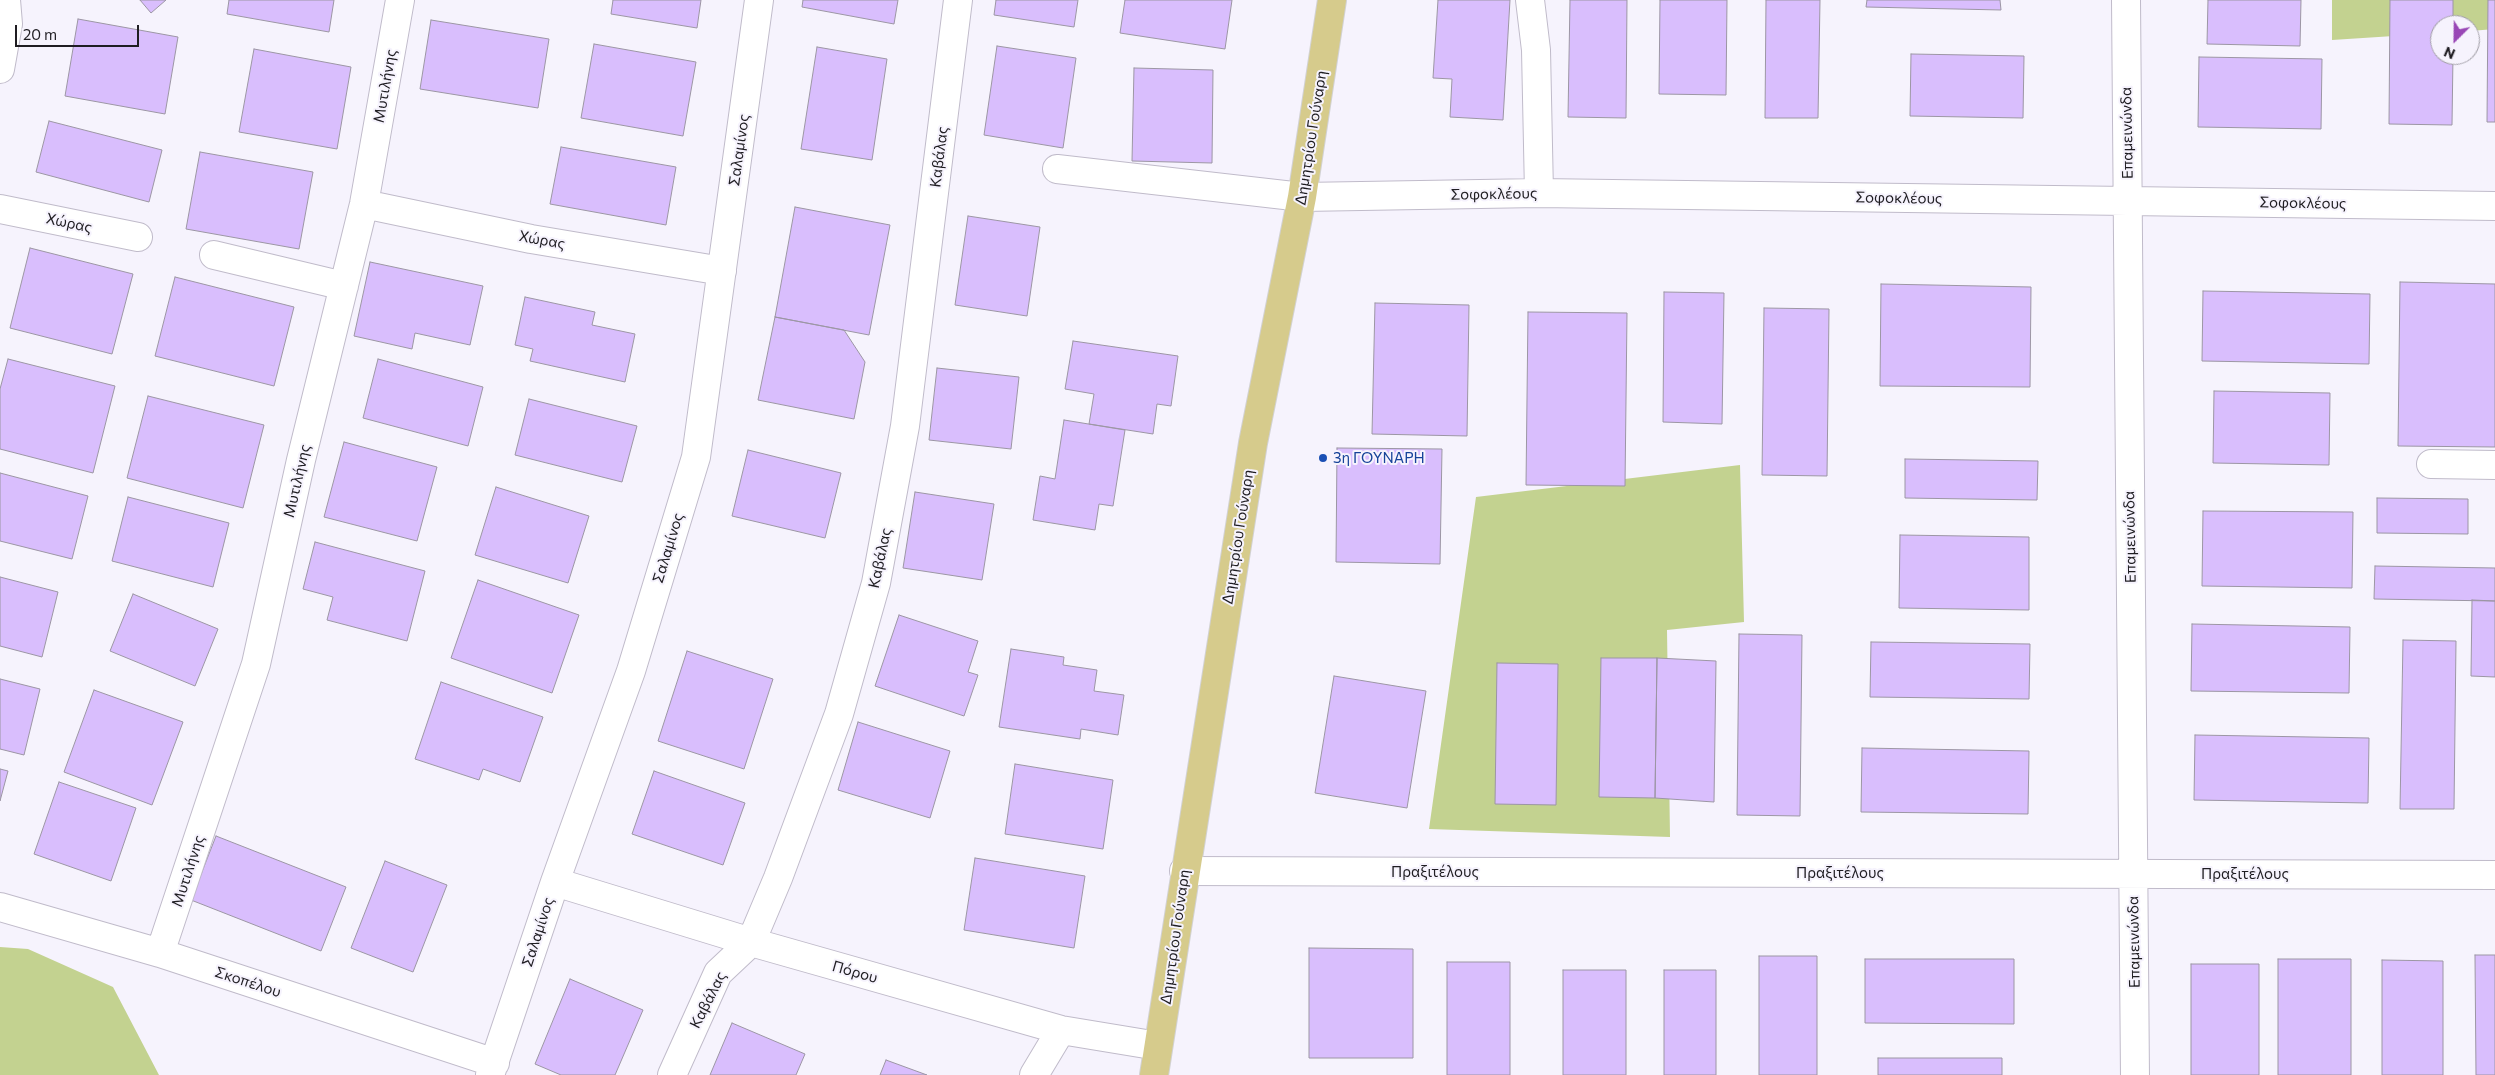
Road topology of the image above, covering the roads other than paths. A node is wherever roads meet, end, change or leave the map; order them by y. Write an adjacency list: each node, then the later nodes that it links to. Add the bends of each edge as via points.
1 (6, 0): 8 (street, via 8,24)
2 (400, 0): 13 (street, Μυτιλήνης)
3 (759, 0): 18 (street, Σαλαμίνος)
4 (958, 0): 27 (street, Καβάλας, via 906,426 876,583 839,714)
5 (1332, 0): 11 (main road, Δημητρίου Γούναρη)
6 (1530, 0): 10 (street, via 1536,50)
7 (2126, 0): 12 (street, Επαμεινώνδα)
8 (0, 69)
9 (1057, 169): 11 (street, Σοφοκλέους)
10 (1539, 193): 11 (street, Σοφοκλέους); 12 (street, Σοφοκλέους)
11 (1302, 197): 22 (main road, Δημητρίου Γούναρη, via 1253,443)
12 (2127, 200): 14 (street, Σοφοκλέους); 23 (street, Επαμεινώνδα)
13 (364, 204): 18 (street, Χώρας, via 531,239); 19 (street, Μυτιλήνης)
14 (2495, 206)
15 (0, 209): 16 (street, Χώρας)
16 (138, 237)
17 (214, 255): 19 (street)
18 (722, 271): 25 (street, Σαλαμίνος, via 696,458 630,671)
19 (344, 286): 28 (street, Μυτιλήνης, via 256,664)
20 (2431, 464): 21 (street)
21 (2495, 465)
22 (1184, 871): 23 (street, Πραξιτέλους); 30 (main road, Δημητρίου Γούναρη)
23 (2133, 874): 24 (street, Πραξιτέλους); 35 (street, Επαμεινώνδα)
24 (2495, 875)
25 (555, 882): 27 (street, Πόρου); 31 (street, Σαλαμίνος)
26 (0, 907): 28 (street, Σκοπέλου)
27 (751, 942): 29 (street, Πόρου); 32 (street, Καβάλας, via 718,973)
28 (160, 954): 31 (street, Σκοπέλου)
29 (1061, 1030): 30 (street, Πόρου); 33 (street)
30 (1158, 1046): 34 (main road, Δημητρίου Γούναρη)
31 (493, 1069)
32 (672, 1075)
33 (1034, 1075)
34 (1154, 1075)
35 (2135, 1075)

